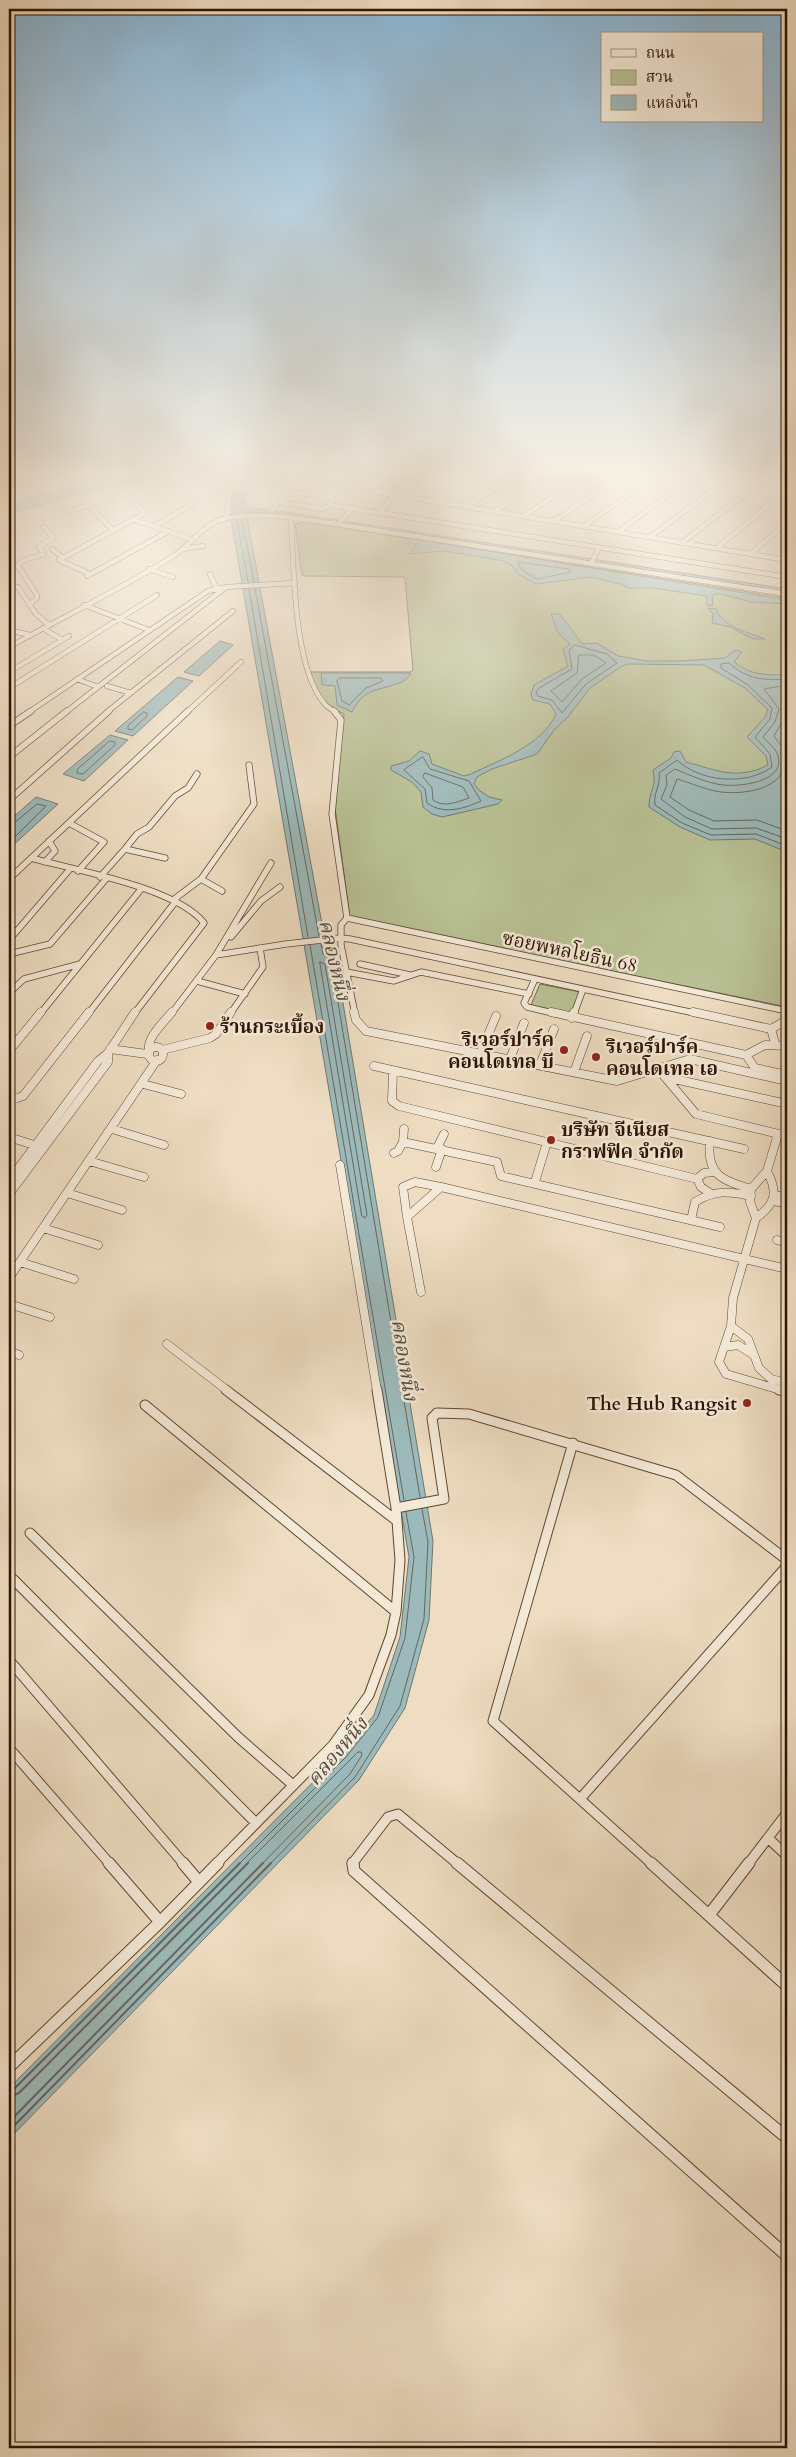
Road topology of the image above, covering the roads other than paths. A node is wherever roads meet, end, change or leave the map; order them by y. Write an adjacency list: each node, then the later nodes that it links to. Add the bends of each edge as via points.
1 (18, 587): 11 (street)
2 (32, 587): 11 (street, via 37,598)
3 (118, 587): 12 (street)
4 (226, 587): 5 (street); 8 (street); 23 (street)
5 (230, 587)
6 (295, 587): 53 (street, via 300,638 314,686 324,704 341,720 332,814)
7 (744, 587): 9 (street)
8 (216, 588): 18 (street)
9 (787, 594)
10 (157, 595): 14 (street)
11 (29, 604): 15 (street)
12 (84, 605): 14 (street); 15 (street)
13 (234, 611): 31 (street)
14 (119, 618): 18 (street); 30 (street)
15 (49, 625): 16 (street)
16 (43, 628): 19 (street); 22 (street)
17 (9, 630): 19 (street)
18 (149, 630): 21 (street)
19 (30, 635): 24 (street)
20 (69, 636): 22 (street)
21 (140, 636): 23 (street); 27 (street)
22 (62, 640): 26 (street)
23 (156, 641): 29 (street)
24 (9, 647)
25 (241, 662): 37 (street)
26 (9, 672)
27 (77, 679): 29 (street); 32 (street)
28 (106, 686): 31 (street)
29 (98, 687): 33 (street)
30 (9, 688)
31 (131, 693): 36 (street)
32 (9, 726)
33 (9, 757)
34 (249, 765): 47 (street, via 254,804)
35 (197, 774): 39 (street, via 188,788 174,796)
36 (9, 800)
37 (68, 823): 38 (street); 45 (street, via 104,842)
38 (49, 841): 40 (street); 42 (street, via 55,849)
39 (125, 848): 41 (street); 46 (street)
40 (31, 858): 42 (street); 48 (street)
41 (165, 858)
42 (45, 862): 44 (street)
43 (271, 863): 55 (street, via 250,893)
44 (70, 869): 45 (street); 54 (street)
45 (78, 871): 46 (street)
46 (103, 878): 50 (street); 58 (street, via 50,944)
47 (201, 878): 51 (street); 52 (street)
48 (9, 879)
49 (280, 887): 55 (street, via 261,901 235,934)
50 (142, 888): 52 (street); 60 (street)
51 (222, 890)
52 (174, 901): 82 (street, via 202,917 204,922); 99 (street, via 23,1096)
53 (347, 918): 56 (street); 70 (street, ซอยพหลโยธิน 68)
54 (10, 936)
55 (228, 937): 59 (street)
56 (337, 938): 57 (street); 62 (street); 64 (street)
57 (260, 948): 59 (street); 68 (street, via 263,967)
58 (9, 954)
59 (216, 955): 65 (street)
60 (80, 964): 67 (street, via 24,979); 81 (street)
61 (360, 964): 63 (street)
62 (346, 972): 63 (street, via 394,981); 84 (street, via 356,1020 361,1028 374,1034)
63 (410, 975): 69 (street, via 421,972)
64 (535, 979): 66 (street); 69 (street)
65 (197, 980): 68 (street); 83 (street, via 148,1044)
66 (583, 990): 72 (street); 76 (street)
67 (9, 993)
68 (246, 994): 80 (street, via 212,1037)
69 (529, 994): 72 (street, via 524,1003 527,1008)
70 (787, 1011)
71 (496, 1016): 84 (street)
72 (572, 1018): 85 (street)
73 (787, 1020): 76 (street)
74 (524, 1024): 86 (street)
75 (554, 1029): 88 (street)
76 (771, 1029): 78 (street)
77 (587, 1036): 93 (street)
78 (775, 1043): 79 (street); 85 (street, via 761,1045)
79 (787, 1046)
80 (162, 1050): 83 (street, via 154,1048); 87 (street, via 164,1055)
81 (9, 1051)
82 (109, 1051): 83 (street); 111 (street, via 108,1062)
83 (148, 1053): 87 (street, via 150,1059)
84 (480, 1054): 86 (street)
85 (746, 1055): 92 (street)
86 (510, 1059): 88 (street)
87 (157, 1060): 97 (street)
88 (540, 1065): 93 (street)
89 (374, 1066): 91 (street)
90 (659, 1070): 92 (street, via 690,1059); 93 (street, via 623,1080); 95 (street)
91 (393, 1071): 107 (street); 109 (street, via 394,1104)
92 (757, 1071): 94 (street); 96 (street)
93 (574, 1072)
94 (787, 1075)
95 (665, 1077): 100 (street); 104 (street, via 696,1114)
96 (787, 1081)
97 (142, 1084): 98 (street); 101 (street)
98 (180, 1094)
99 (9, 1096)
100 (787, 1104)
101 (112, 1129): 110 (street); 115 (street)
102 (404, 1129): 108 (street)
103 (444, 1134): 112 (street)
104 (778, 1134): 105 (street); 118 (street)
105 (787, 1136)
106 (9, 1137): 111 (street)
107 (710, 1141): 113 (street); 119 (street, via 707,1156)
108 (403, 1142): 112 (street); 114 (street)
109 (548, 1142): 121 (street); 123 (street)
110 (164, 1145)
111 (40, 1147): 122 (street); 128 (street)
112 (440, 1148): 117 (street); 123 (street, via 497,1162 501,1176)
113 (744, 1149)
114 (394, 1153)
115 (89, 1161): 120 (street); 125 (street)
116 (340, 1165): 159 (street)
117 (436, 1167)
118 (767, 1171): 127 (street); 129 (street, via 774,1184)
119 (714, 1172): 121 (street, via 704,1173); 127 (street, via 722,1180)
120 (144, 1177)
121 (697, 1179): 126 (street, via 701,1188)
122 (9, 1181)
123 (534, 1182): 135 (street)
124 (441, 1187): 133 (street); 133 (street, via 414,1182 403,1187); 141 (street)
125 (67, 1192): 132 (street); 137 (street)
126 (710, 1193): 127 (street, via 721,1190); 135 (street, via 695,1202)
127 (751, 1193): 134 (street, via 750,1202)
128 (9, 1194)
129 (775, 1198): 130 (street); 131 (street); 134 (street, via 770,1209)
130 (787, 1198)
131 (787, 1204)
132 (122, 1210)
133 (407, 1217): 146 (street)
134 (756, 1218): 141 (street)
135 (691, 1220): 136 (street)
136 (720, 1227)
137 (43, 1228): 140 (street); 142 (street)
138 (777, 1240): 139 (street)
139 (787, 1243)
140 (98, 1244)
141 (745, 1258): 143 (street); 149 (street, via 733,1298)
142 (20, 1262): 144 (street); 145 (street)
143 (787, 1269)
144 (10, 1274)
145 (74, 1279)
146 (421, 1292)
147 (9, 1304): 148 (street)
148 (50, 1317)
149 (731, 1326): 151 (street); 154 (street, via 748,1339)
150 (167, 1344): 160 (street)
151 (724, 1347): 154 (street, via 733,1344); 156 (street, via 719,1362 726,1374)
152 (9, 1351): 153 (street)
153 (19, 1355)
154 (754, 1355): 155 (street, via 759,1368 771,1379)
155 (787, 1384)
156 (787, 1392)
157 (145, 1404): 165 (street)
158 (573, 1443): 159 (street, via 468,1414 436,1413 432,1418 444,1497 442,1500); 162 (street, via 676,1475); 169 (street, via 492,1721)
159 (398, 1507): 160 (street)
160 (398, 1521): 165 (street, via 400,1560)
161 (30, 1533): 168 (street, via 238,1737)
162 (787, 1560)
163 (787, 1566): 169 (street)
164 (13, 1579): 171 (street)
165 (396, 1612): 168 (street, via 370,1695 333,1745)
166 (9, 1660): 174 (street)
167 (9, 1748): 176 (street)
168 (293, 1785): 171 (street)
169 (580, 1799): 175 (street)
170 (787, 1813): 172 (street)
171 (256, 1824): 174 (street)
172 (768, 1838): 173 (street); 175 (street)
173 (787, 1856)
174 (199, 1882): 176 (street)
175 (709, 1915): 177 (street)
176 (160, 1922): 178 (street)
177 (787, 1986)
178 (9, 2067)
179 (787, 2138): 180 (street, via 398,1814 388,1817 355,1859 354,1870)
180 (787, 2256)

